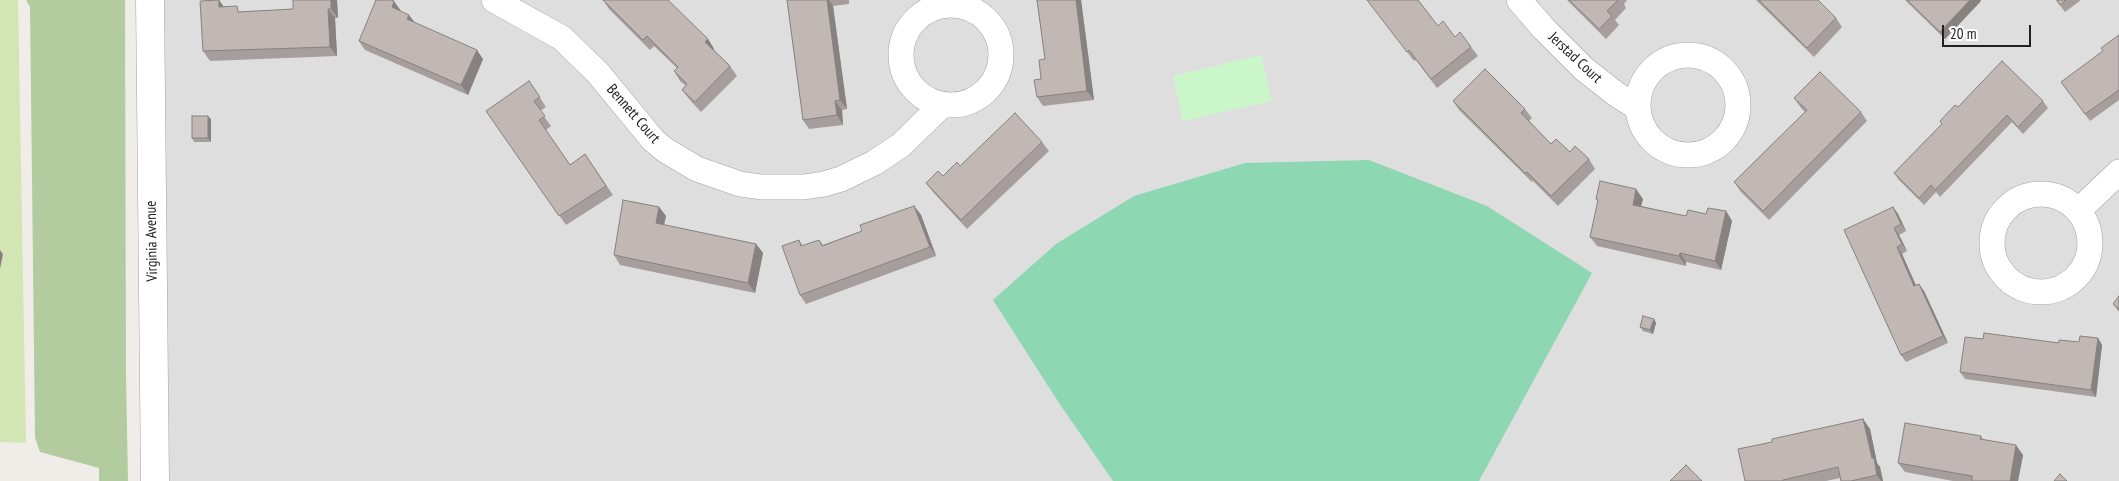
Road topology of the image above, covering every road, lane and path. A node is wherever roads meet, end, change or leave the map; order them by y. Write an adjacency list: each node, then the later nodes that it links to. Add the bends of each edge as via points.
1 (150, 0): 8 (street, Virginia Avenue)
2 (494, 0): 4 (street, Bennett Court, via 562,38 598,73 652,140 665,150 697,169 740,184 804,187 841,179 901,145)
3 (1519, 0): 5 (street, Jerstad Court, via 1584,69)
4 (942, 105): 4 (street, via 923,97 903,72 902,42 907,29 918,16 941,5 959,5 975,10 991,24 1001,46 998,74 989,88 966,103)
5 (1638, 108): 5 (street, via 1640,90 1648,74 1662,61 1680,55 1698,55 1716,63 1729,76 1737,92 1738,110 1733,128 1721,143 1705,152 1687,155 1669,151 1653,142 1642,126)
6 (2119, 172): 7 (street)
7 (2078, 210)
8 (154, 481)

